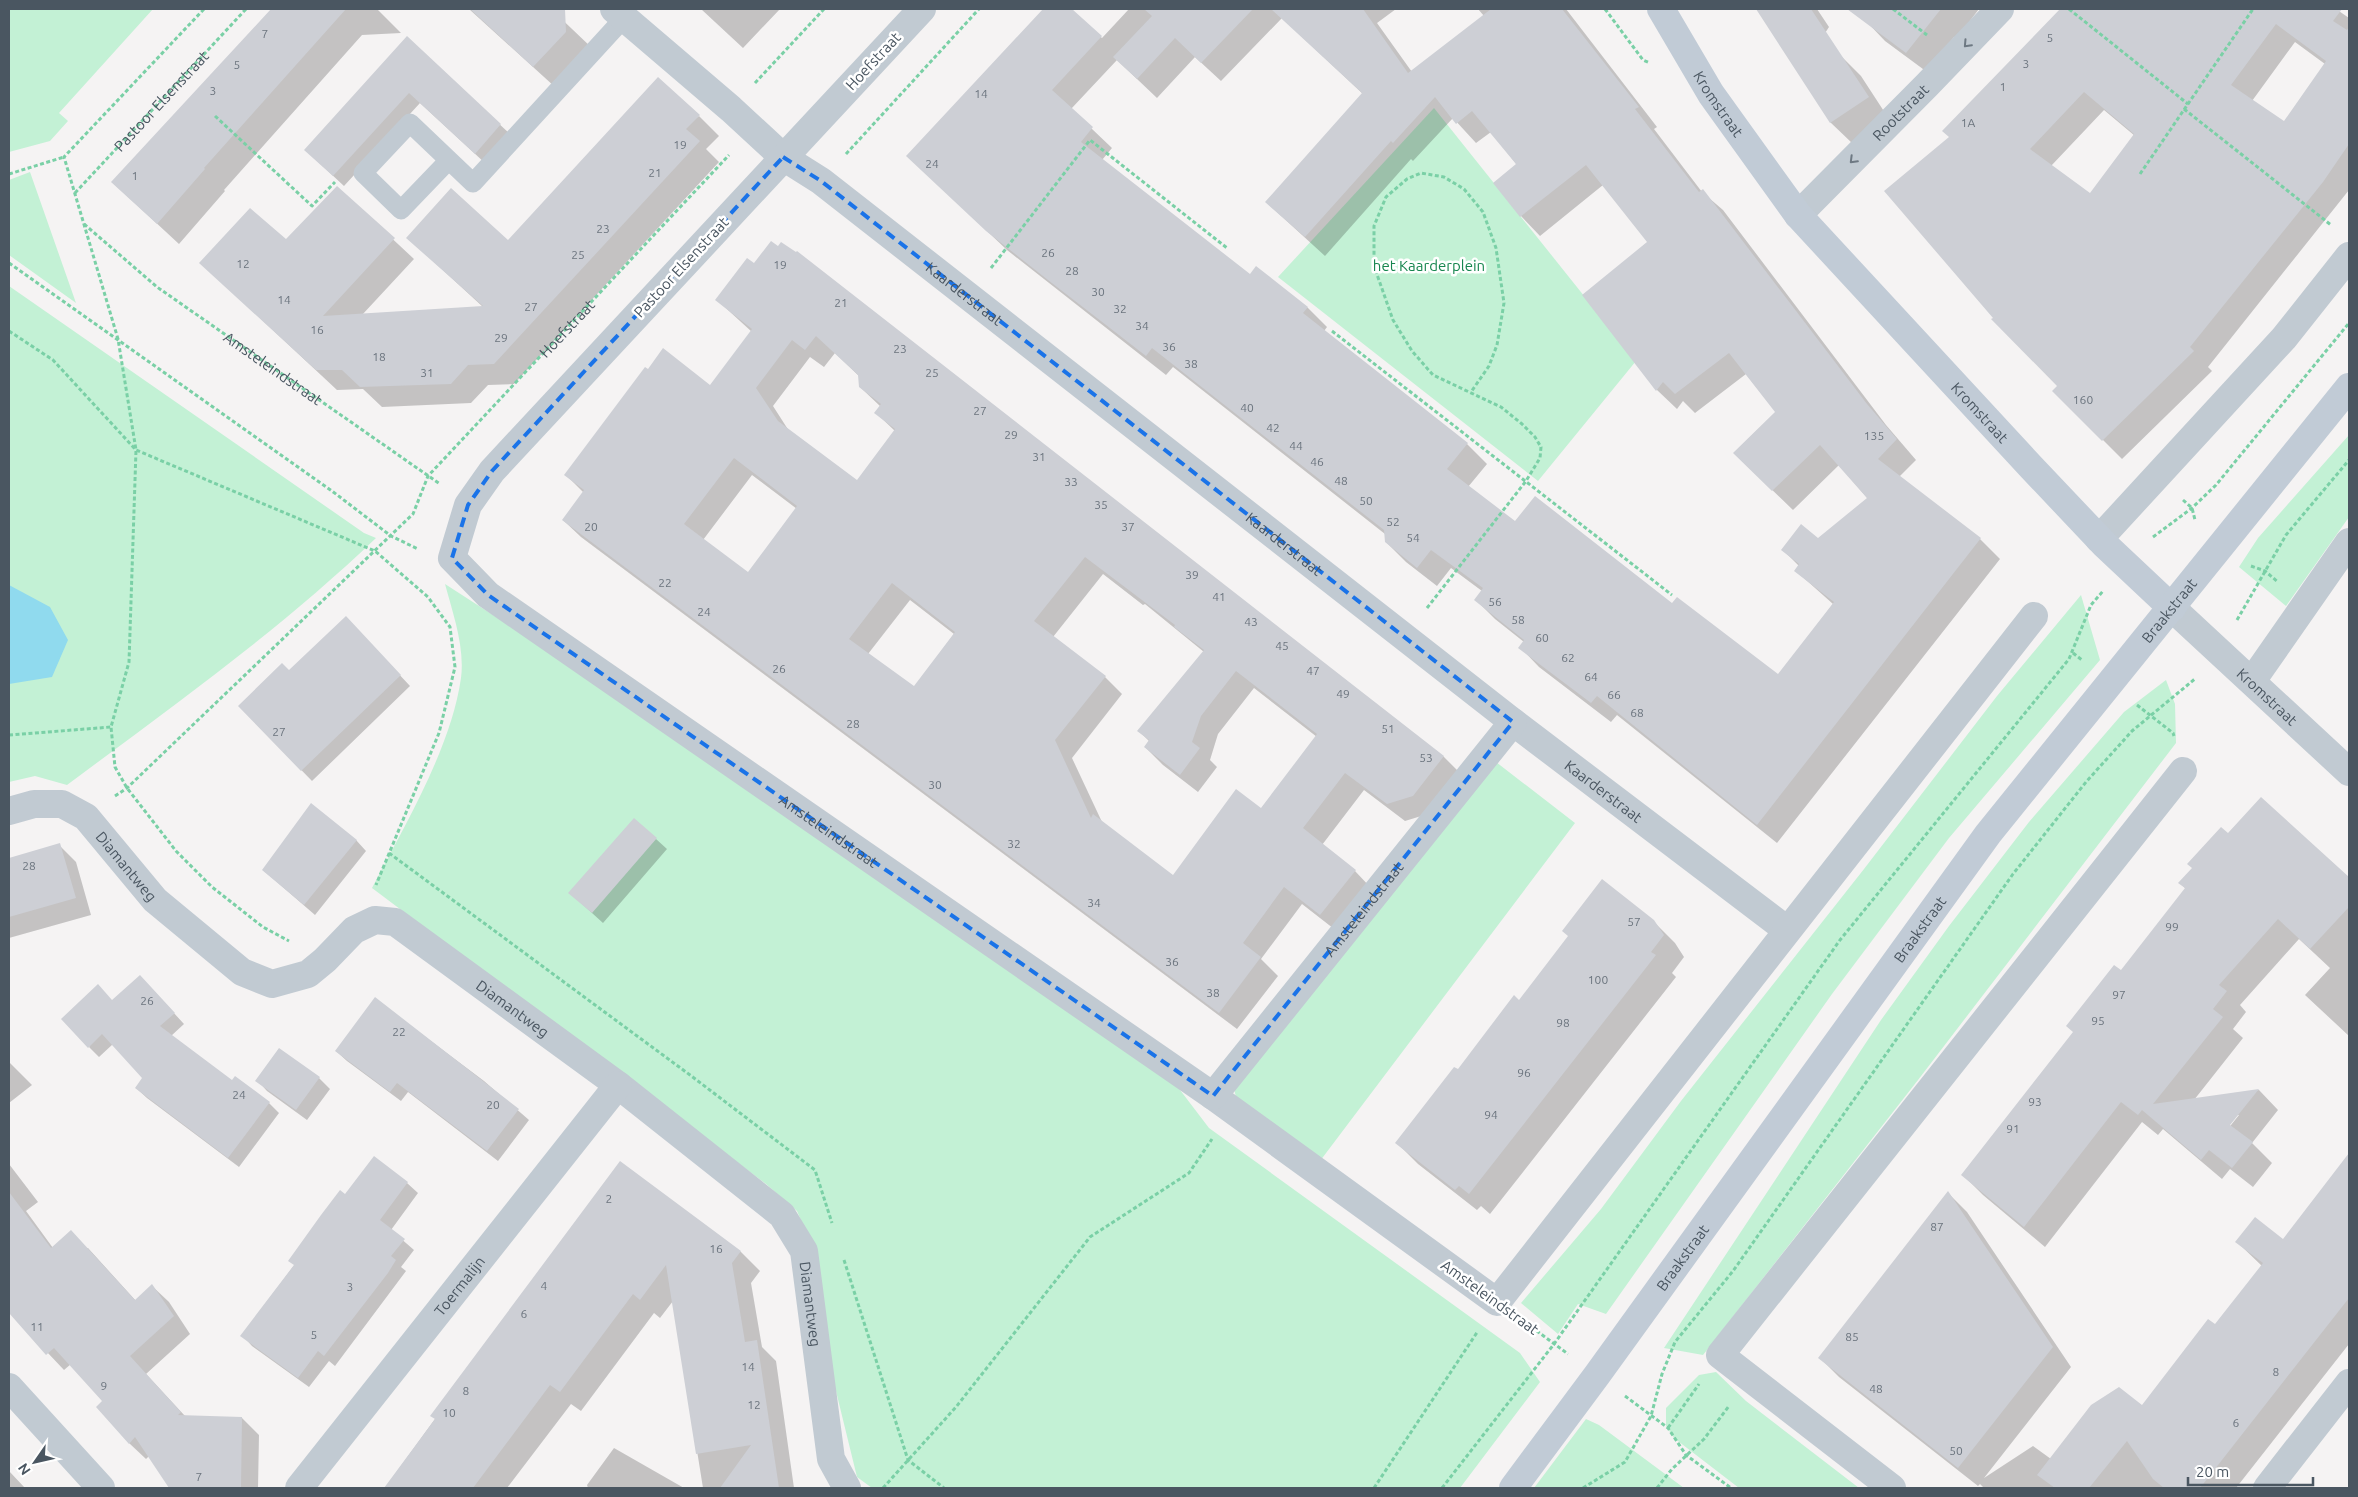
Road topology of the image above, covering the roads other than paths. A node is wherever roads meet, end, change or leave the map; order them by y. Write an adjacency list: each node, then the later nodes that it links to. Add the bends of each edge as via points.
1 (922, 9): 5 (street, Hoefstraat)
2 (1661, 9): 7 (street, Kromstraat, via 1711,94)
3 (2000, 9): 7 (street, Rootstraat, one-way to 7)
4 (619, 13): 5 (street, via 731,108); 6 (lane, via 473,183)
5 (782, 157): 12 (street, Pastoor Elsenstraat, via 492,471 468,505); 16 (street, Kaarderstraat, via 822,181)
6 (449, 160): 6 (lane, via 402,210 363,173 410,123)
7 (1798, 215): 10 (street, Kromstraat)
8 (2349, 256): 10 (street, via 2284,338)
9 (2349, 386): 13 (street, Braakstraat)
10 (2099, 539): 13 (street, Kromstraat)
11 (2349, 542): 15 (street)
12 (452, 558): 22 (street, Amsteleindstraat, via 488,595)
13 (2172, 608): 15 (street, Kromstraat); 28 (street, Braakstraat, via 1988,834)
14 (2034, 616): 20 (street)
15 (2252, 681): 18 (street, Kromstraat)
16 (1513, 722): 20 (street, Kaarderstraat); 22 (street, Amsteleindstraat)
17 (2183, 771): 29 (street, via 1720,1355)
18 (2349, 772)
19 (9, 811): 21 (street, Diamantweg, via 34,804 62,804 86,817 155,900 242,972 272,984 308,974 354,930 375,920 395,922)
20 (1786, 930): 22 (street, Amsteleindstraat, via 1497,1302)
21 (618, 1085): 26 (street, Toermalijn); 27 (street, Diamantweg, via 782,1215 804,1251 831,1459)
22 (1222, 1103)
23 (2349, 1383): 30 (street)
24 (9, 1387): 25 (street)
25 (101, 1488)
26 (299, 1488)
27 (847, 1488)
28 (1513, 1488)
29 (1892, 1488)
30 (2267, 1488)

